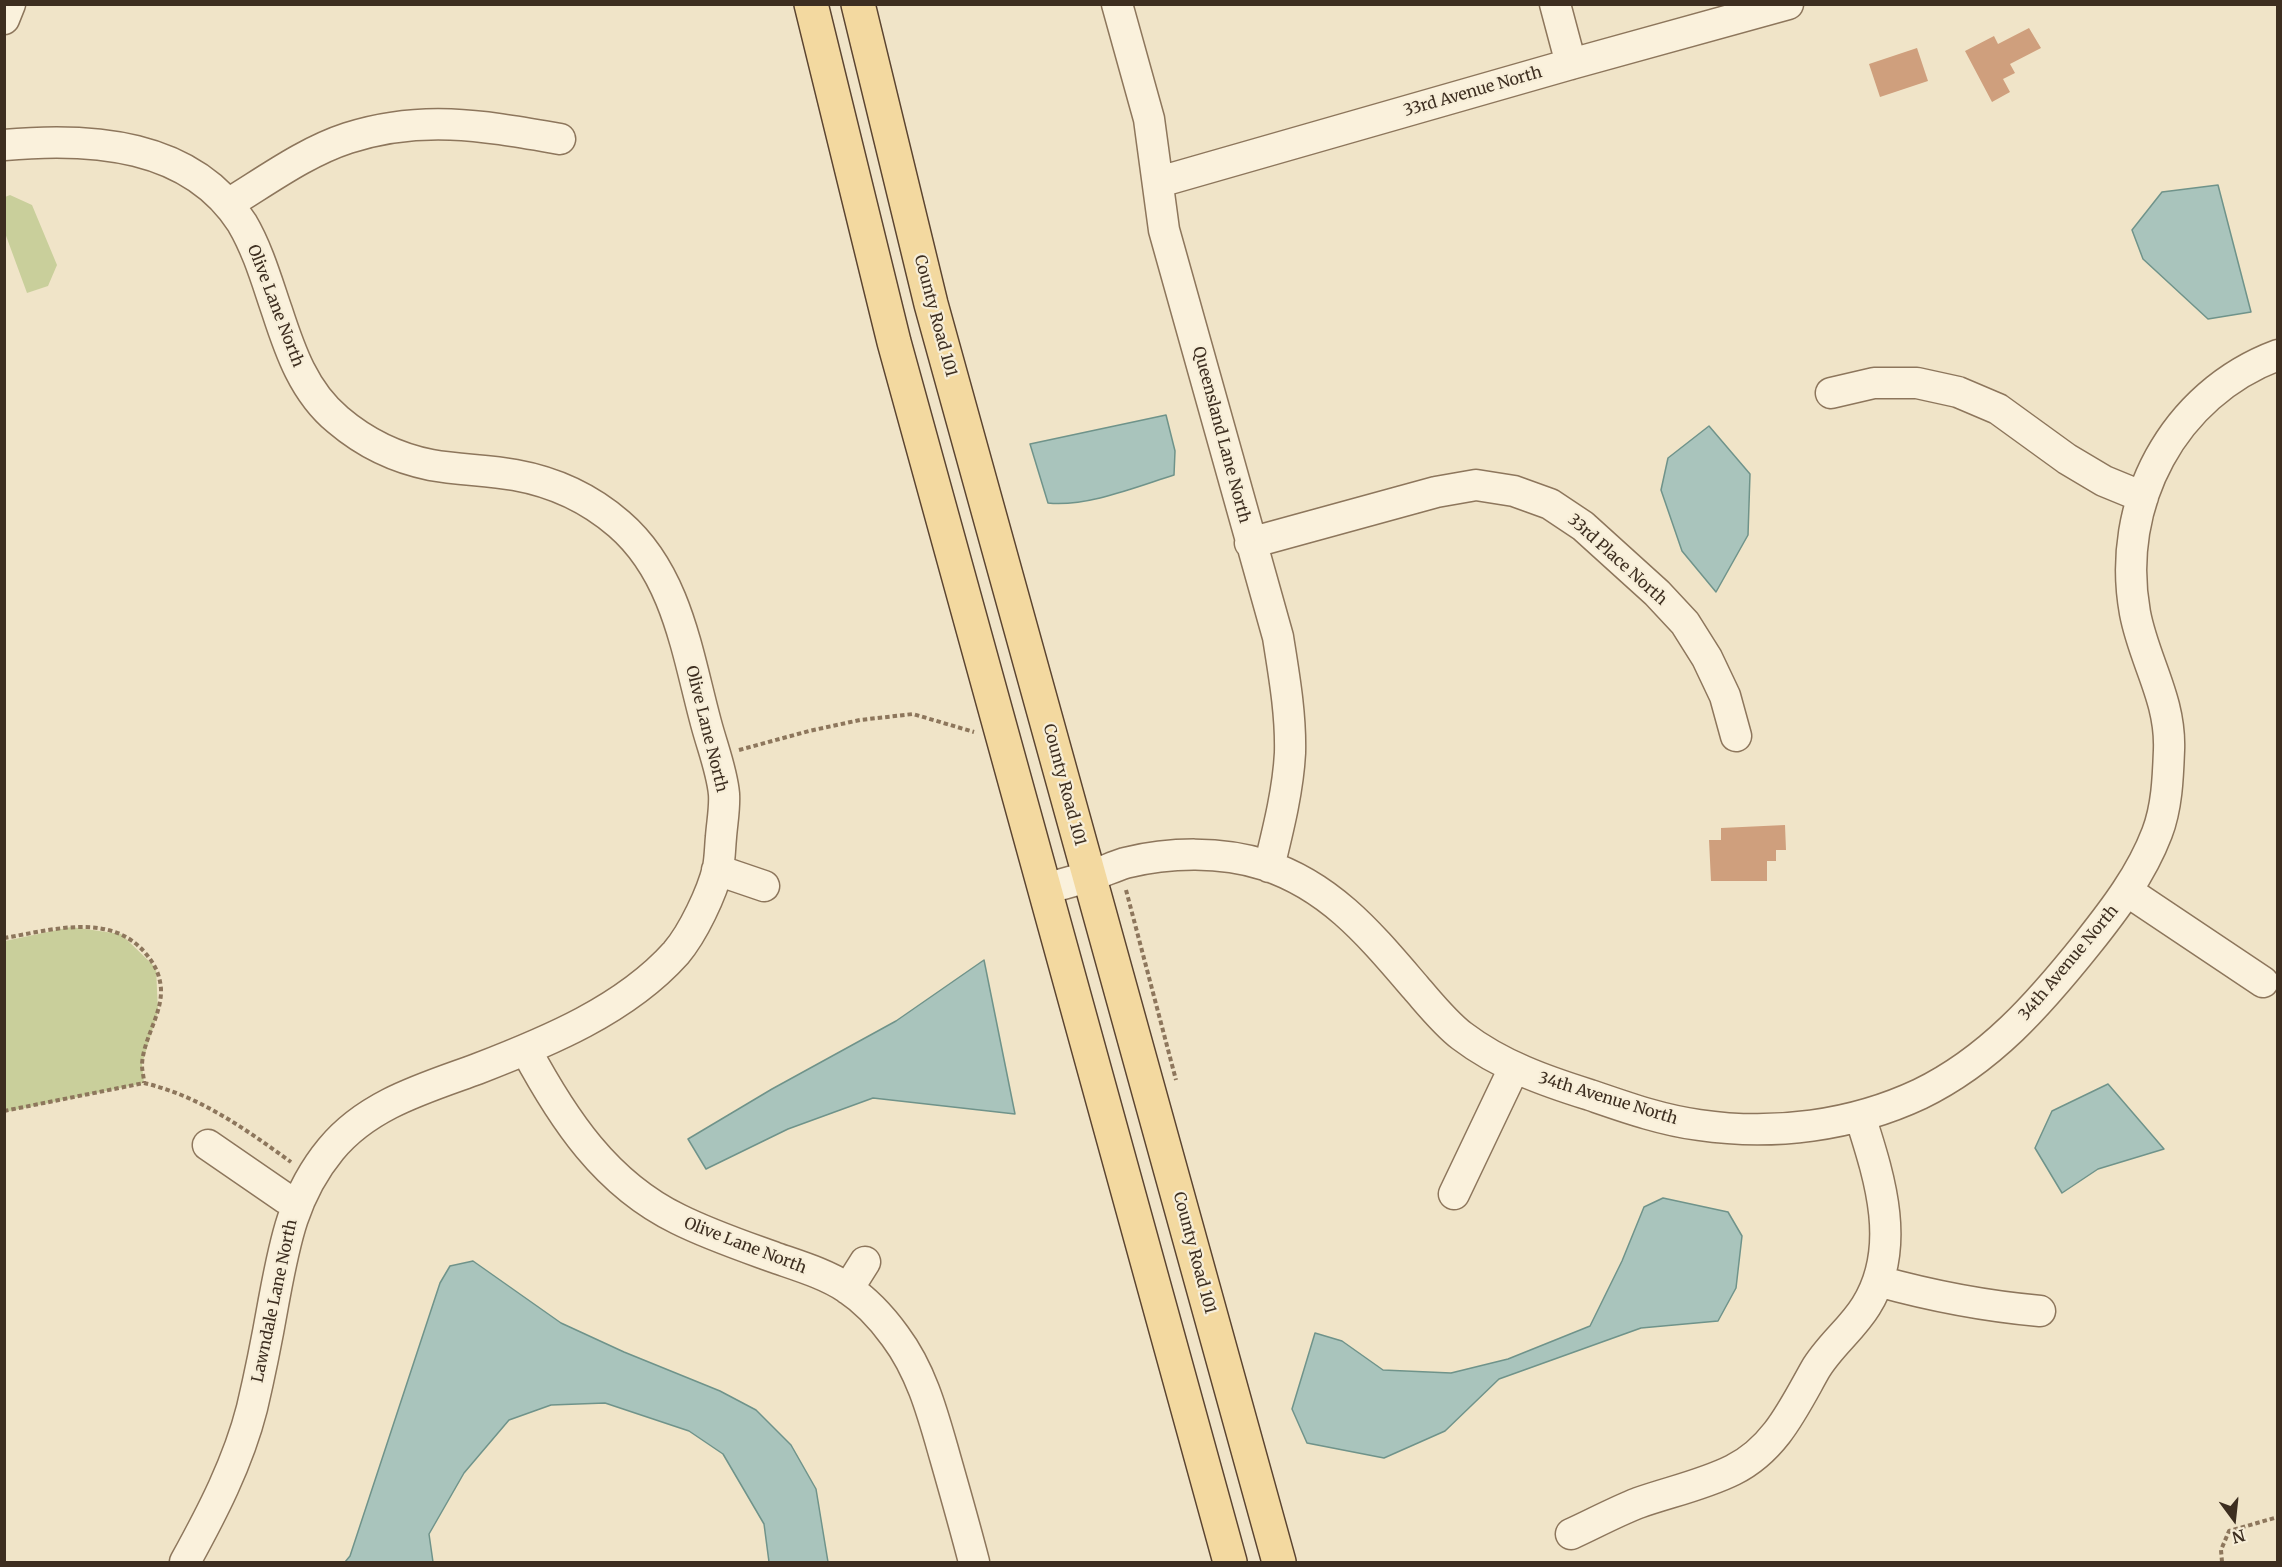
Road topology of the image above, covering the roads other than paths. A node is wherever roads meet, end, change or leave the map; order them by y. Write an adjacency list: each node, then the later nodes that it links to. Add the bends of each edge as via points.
1 (10, 4): 7 (street)
2 (811, 4): 22 (main road, via 894,342)
3 (858, 4): 20 (main road, County Road 101, via 931,304)
4 (1118, 4): 11 (street, Queensland Lane North, via 1149,119)
5 (1555, 4): 8 (street)
6 (1788, 4): 8 (street, 33rd Avenue North)
7 (4, 19)
8 (1571, 64): 11 (street, 33rd Avenue North)
9 (560, 139): 12 (street, via 443,123 394,126 346,138 304,158)
10 (4, 145): 12 (street, Olive Lane North, via 80,143 162,157 193,175)
11 (1159, 182): 16 (street, Queensland Lane North, via 1164,230)
12 (228, 204): 19 (street, Olive Lane North, via 244,226 259,260 304,382 329,413 358,437 394,455 552,484 587,500 645,550 665,582 678,618 724,796)
13 (2277, 355): 15 (street, 34th Avenue North, via 2222,385 2189,415 2163,449)
14 (1831, 393): 15 (street, via 1874,383 1917,383 1958,392 1998,409 2104,481)
15 (2143, 496): 23 (street, 34th Avenue North, via 2133,530 2130,574 2136,616 2164,699 2170,743 2167,787 2158,830)
16 (1250, 543): 17 (street, 33rd Place North, via 1436,492 1476,485 1514,491 1550,504 1583,526 1685,623 1725,696); 18 (street, Queensland Lane North, via 1278,637 1287,694 1290,752 1283,811)
17 (1736, 736)
18 (1269, 867): 20 (street, 34th Avenue North, via 1219,856 1173,855 1119,865); 26 (street, 34th Avenue North, via 1304,882 1342,907 1460,1035)
19 (717, 870): 21 (street); 25 (street, Olive Lane North, via 700,914 679,950 607,1009)
20 (1090, 876): 22 (street, 34th Avenue North); 39 (main road, County Road 101)
21 (764, 886)
22 (1044, 889): 38 (main road)
23 (2127, 891): 24 (street); 27 (street, 34th Avenue North, via 2051,989 2011,1032 1967,1067 1918,1094)
24 (2263, 982)
25 (526, 1050): 30 (street, Lawndale Lane North, via 398,1099 364,1118 334,1145 311,1176); 33 (street, Olive Lane North, via 569,1124 600,1162 635,1193 676,1219)
26 (1514, 1068): 27 (street, 34th Avenue North, via 1641,1112 1696,1125 1810,1127); 29 (street)
27 (1860, 1116): 32 (street, via 1885,1208)
28 (208, 1145): 30 (street)
29 (1454, 1194)
30 (298, 1203): 36 (street, Lawndale Lane North, via 284,1248 250,1415 229,1476)
31 (865, 1262): 33 (street)
32 (1878, 1281): 34 (street, via 1931,1296); 35 (street, via 1866,1306 1823,1358 1785,1425 1763,1449 1733,1470 1635,1504)
33 (848, 1289): 37 (street, Olive Lane North, via 895,1335 917,1370)
34 (2040, 1311)
35 (1571, 1534)
36 (185, 1563)
37 (974, 1563)
38 (1230, 1563)
39 (1279, 1563)

